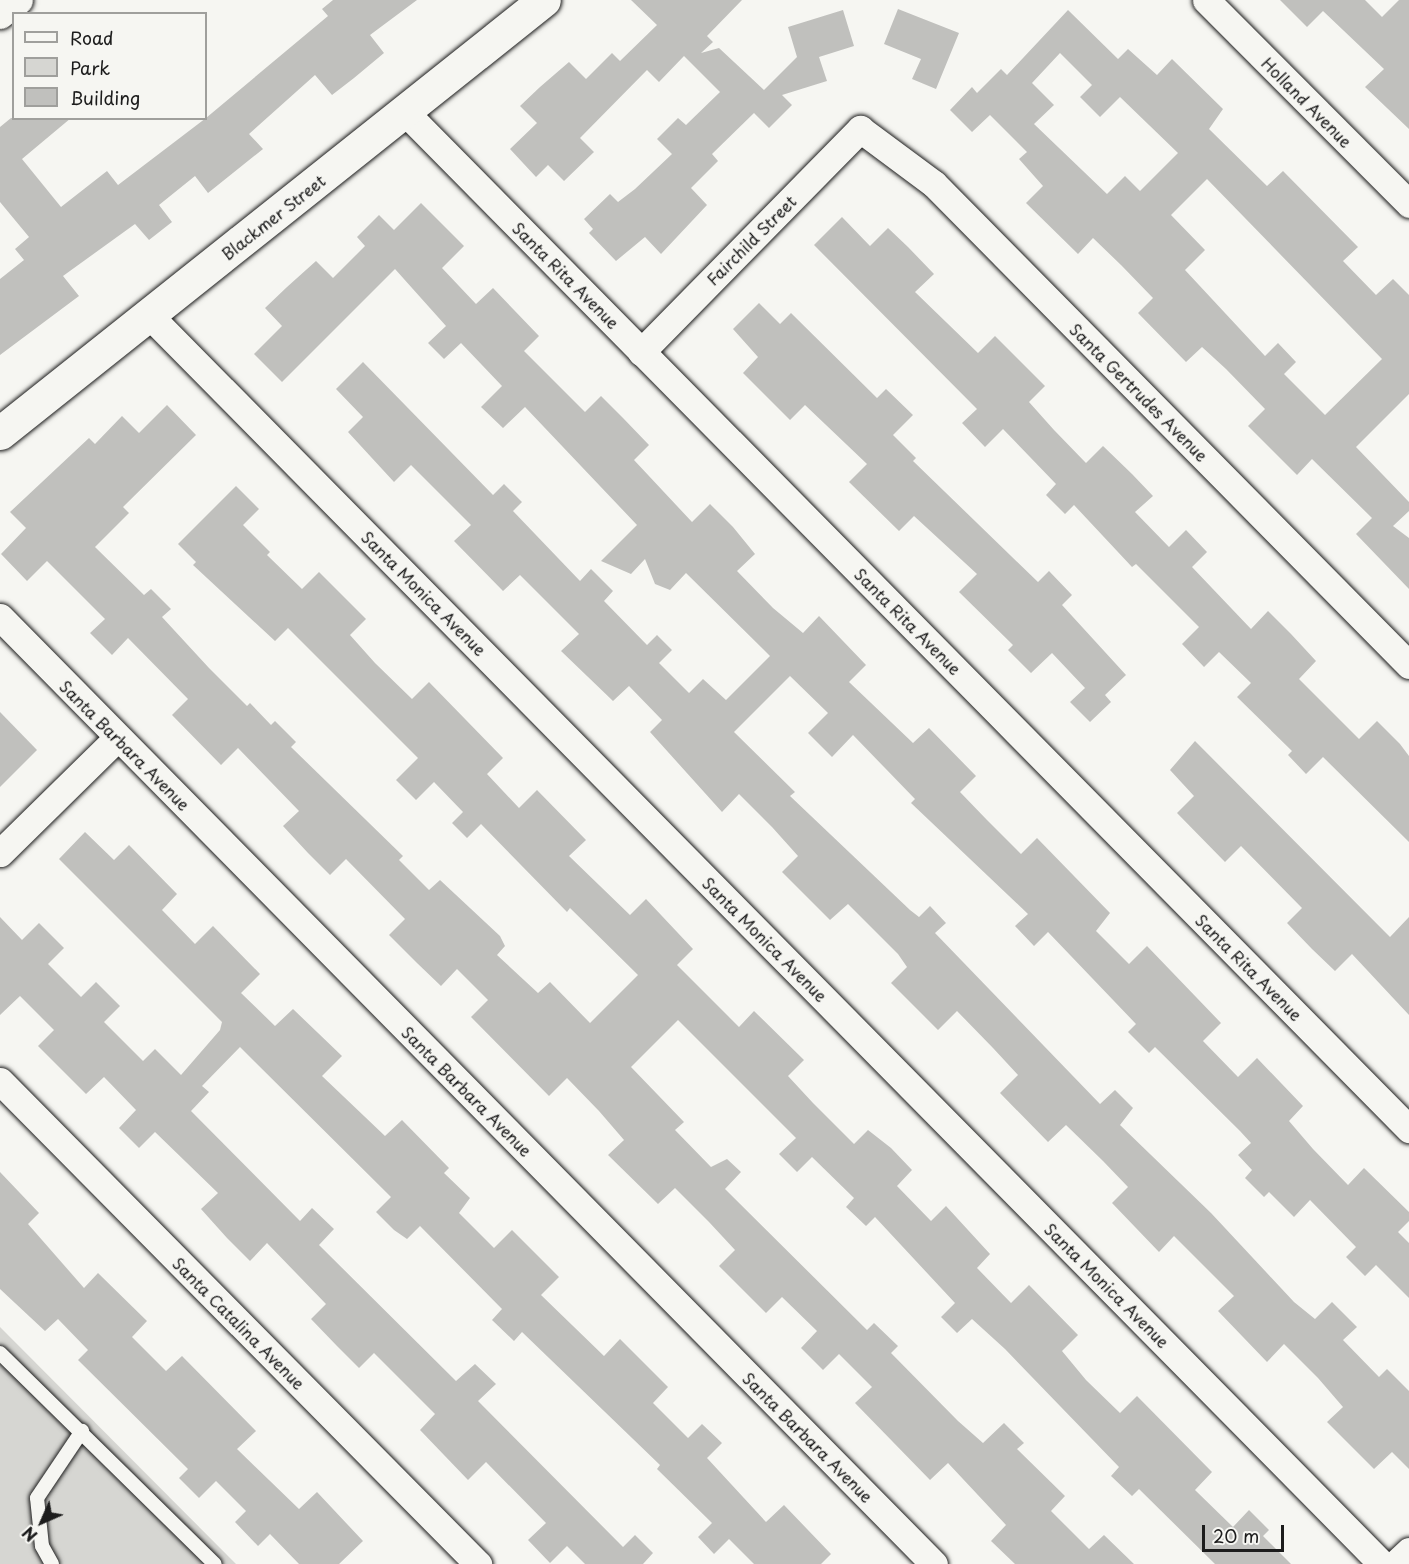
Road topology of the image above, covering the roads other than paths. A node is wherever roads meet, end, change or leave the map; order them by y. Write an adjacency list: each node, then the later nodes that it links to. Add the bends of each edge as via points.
1 (19, 0): 4 (street)
2 (544, 0): 5 (street, Blackmer Street)
3 (1206, 0): 7 (street, Holland Avenue)
4 (0, 15)
5 (406, 113): 8 (street, Blackmer Street); 9 (street, Santa Rita Avenue)
6 (860, 129): 9 (street, Fairchild Street); 12 (street, Santa Gertrudes Avenue, via 934,184)
7 (1409, 204)
8 (148, 314): 10 (street, Blackmer Street); 24 (street, Santa Monica Avenue)
9 (641, 352): 16 (street, Santa Rita Avenue)
10 (0, 433)
11 (0, 617): 13 (street, Santa Barbara Avenue)
12 (1409, 665)
13 (118, 737): 14 (street); 23 (street, Santa Barbara Avenue)
14 (0, 853)
15 (0, 1081): 22 (street, Santa Catalina Avenue)
16 (1409, 1129)
17 (0, 1353): 18 (lane)
18 (82, 1431): 20 (lane, via 37,1498 42,1546); 21 (lane)
19 (1409, 1551): 25 (street)
20 (51, 1564)
21 (215, 1564)
22 (478, 1564)
23 (934, 1564)
24 (1382, 1564)
25 (1395, 1564)

